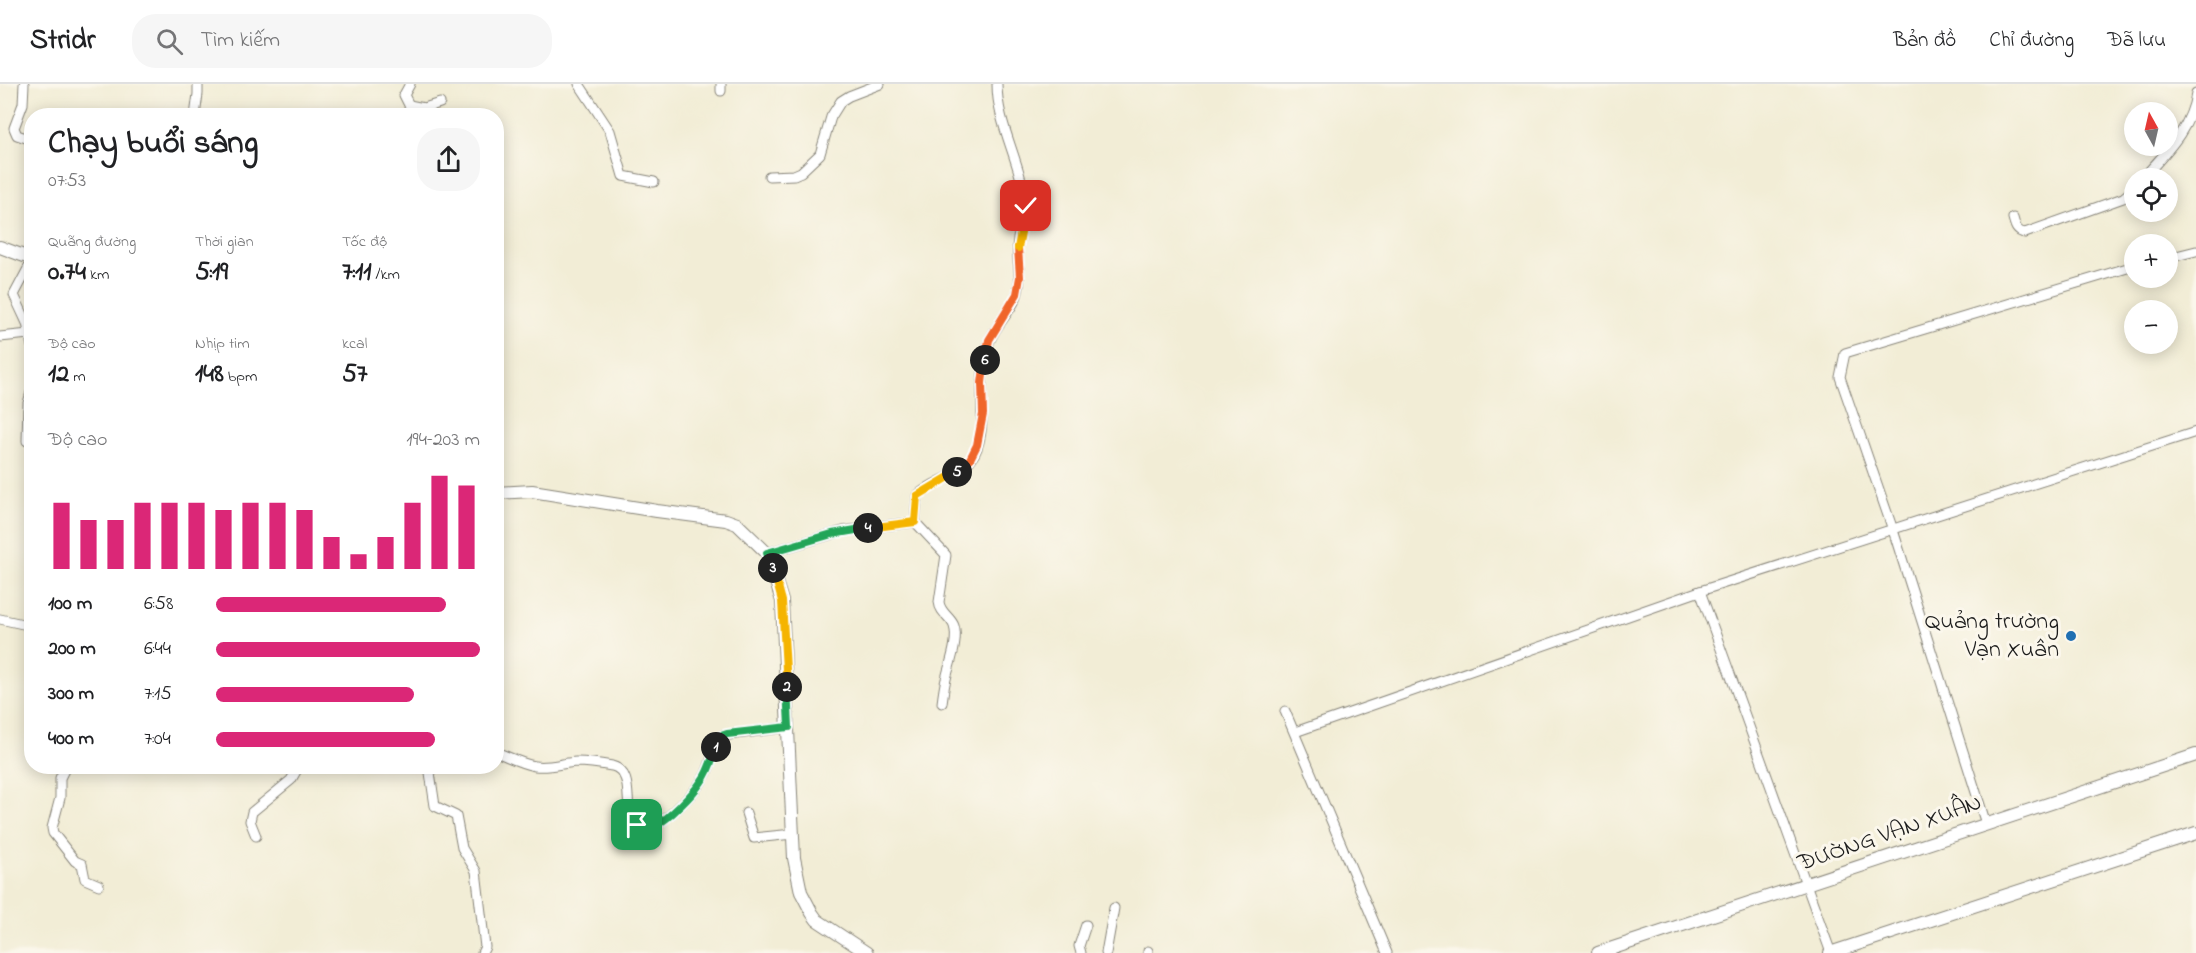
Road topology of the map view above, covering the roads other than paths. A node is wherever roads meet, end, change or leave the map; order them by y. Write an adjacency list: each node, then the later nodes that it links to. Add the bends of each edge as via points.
1 (24, 84): 10 (street, via 23,104 14,128 17,135)
2 (198, 84): 9 (street)
3 (410, 84): 8 (street, via 404,95 409,105 424,108)
4 (579, 84): 13 (street, via 610,131 623,176)
5 (880, 84): 12 (street, via 841,101 831,117 820,154 801,172)
6 (997, 84): 27 (street, via 1002,122 1026,206 1018,246 1020,286 989,340 977,445 968,463 953,476 917,496)
7 (2196, 94): 11 (street, via 2192,112 2174,143)
8 (440, 103)
9 (196, 108)
10 (24, 137)
11 (2152, 168)
12 (769, 176)
13 (654, 182)
14 (2124, 197): 15 (street, via 2025,233 2020,233)
15 (2013, 218)
16 (0, 247): 19 (street)
17 (2196, 251): 18 (street)
18 (2178, 256)
19 (24, 257)
20 (2124, 269): 28 (street, via 1845,352 1840,377)
21 (24, 276): 22 (street, via 14,295)
22 (24, 321)
23 (24, 335): 24 (street)
24 (0, 337)
25 (2196, 432): 28 (street)
26 (504, 493): 29 (street, via 532,491 726,520 737,524)
27 (915, 522): 29 (street, via 843,531); 33 (street, via 946,555 939,602 955,633)
28 (1893, 530): 30 (street); 43 (street)
29 (767, 553): 35 (street, via 782,601)
30 (1700, 591): 36 (street); 48 (street)
31 (0, 619): 32 (street)
32 (24, 624)
33 (942, 703)
34 (1285, 711): 36 (street)
35 (789, 727): 37 (street, via 721,736 698,787 664,820 645,827 632,819 626,774 620,770 585,762 534,766); 45 (street)
36 (1295, 732): 55 (street)
37 (504, 755)
38 (2196, 755): 43 (street, ĐƯỜNG VẠN XUÂN)
39 (62, 774): 47 (street, via 53,833 75,861 82,864 85,879)
40 (294, 774): 46 (street, via 252,812 250,821)
41 (430, 774): 51 (street, via 434,803 456,816 462,848 476,871 485,947)
42 (746, 813): 45 (street, via 754,838)
43 (1986, 824): 48 (street, ĐƯỜNG VẠN XUÂN)
44 (2196, 833): 57 (street)
45 (793, 834): 52 (street, via 794,863 801,892 812,913)
46 (256, 836)
47 (99, 885)
48 (1805, 886): 56 (street, ĐƯỜNG VẠN XUÂN); 57 (street)
49 (1114, 908): 54 (street)
50 (1086, 925): 53 (street, via 1079,946)
51 (482, 953)
52 (867, 953)
53 (1081, 953)
54 (1106, 953)
55 (1387, 953)
56 (1598, 953)
57 (1830, 953)

